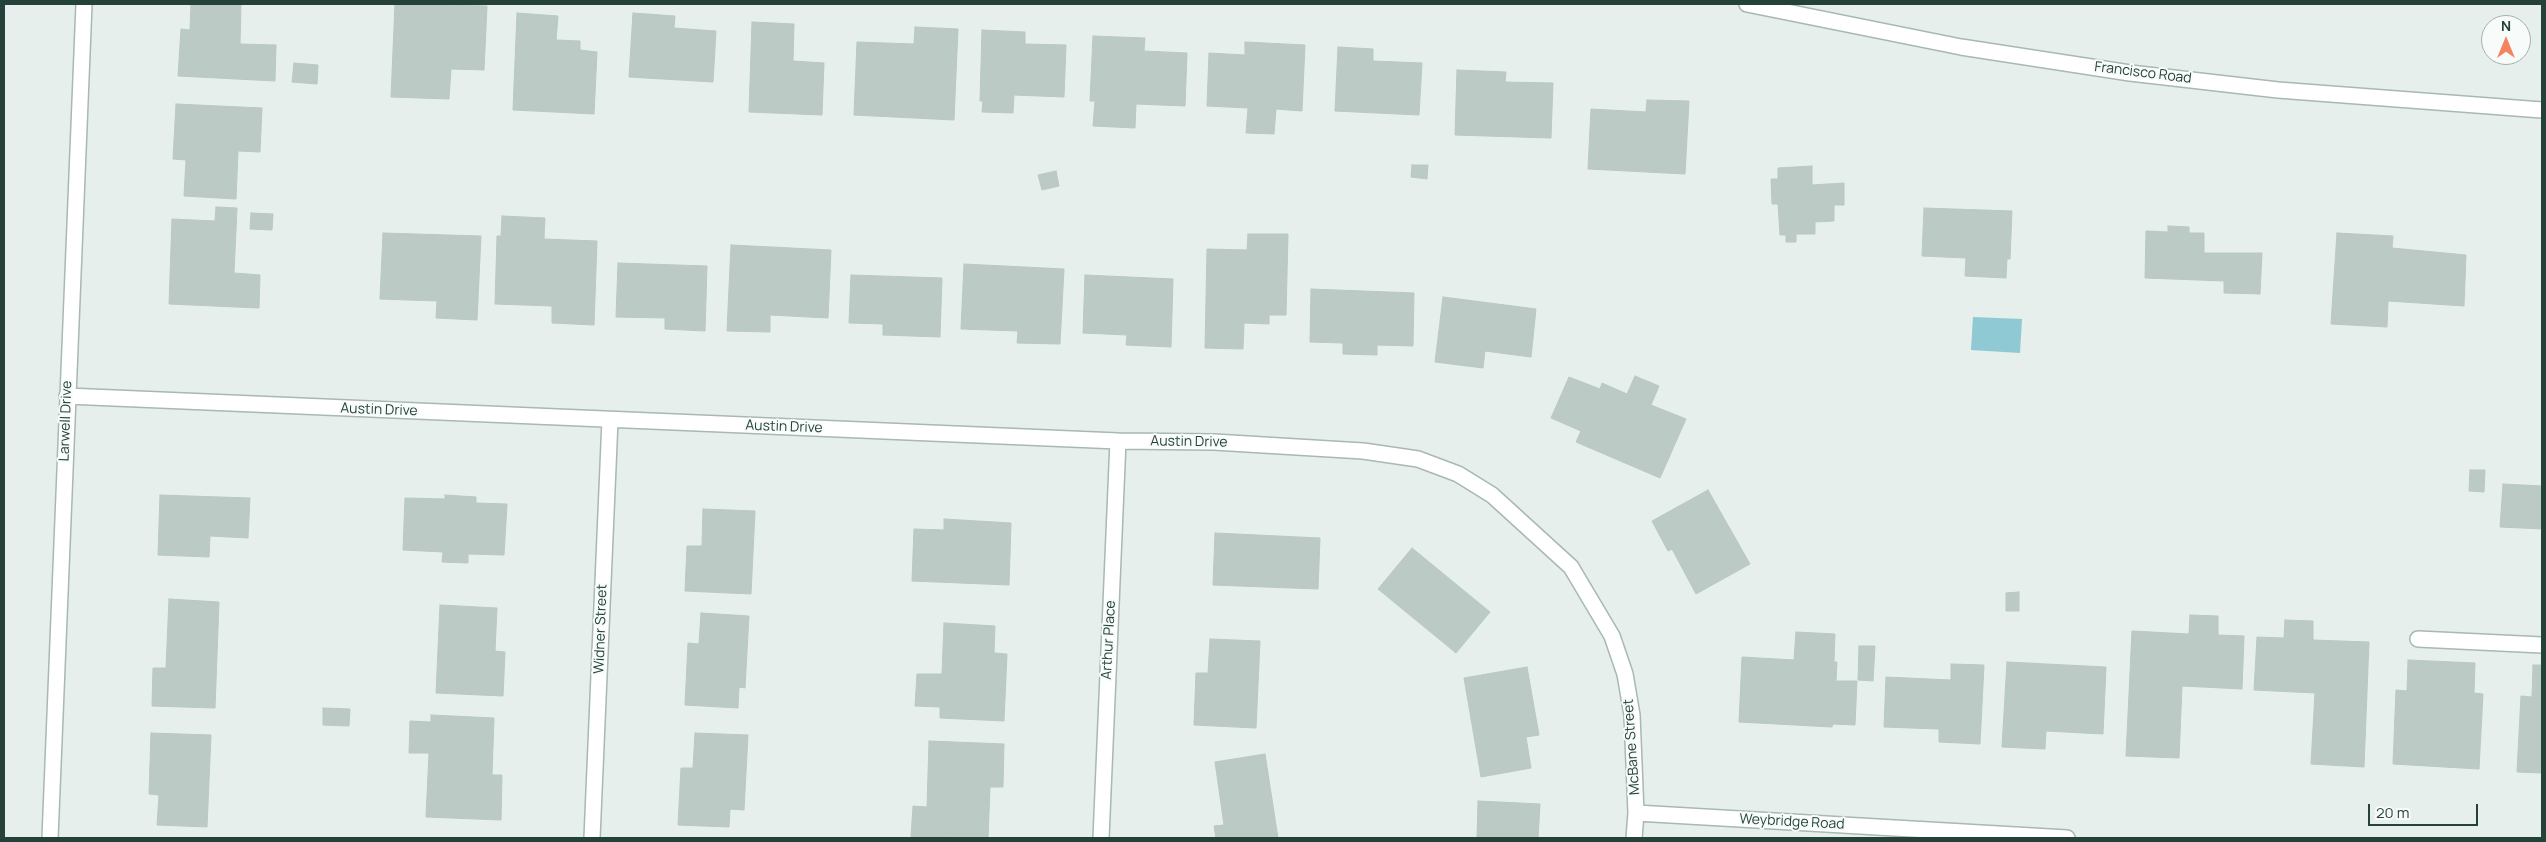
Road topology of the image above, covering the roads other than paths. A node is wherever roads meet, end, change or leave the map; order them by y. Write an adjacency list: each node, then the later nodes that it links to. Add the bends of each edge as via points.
1 (84, 4): 4 (street, Larwell Drive)
2 (1747, 4): 3 (street, Francisco Road, via 1961,47 2130,73 2278,90)
3 (2542, 110)
4 (67, 396): 5 (street, Austin Drive); 11 (street, Larwell Drive)
5 (610, 420): 6 (street, Austin Drive); 12 (street, Widner Street)
6 (1118, 441): 7 (street, Austin Drive, via 1214,442 1363,451 1418,459 1458,474); 13 (street, Arthur Place)
7 (1492, 495): 10 (street, McBane Street, via 1571,567 1612,636 1632,714)
8 (2418, 639): 9 (street)
9 (2542, 644)
10 (1636, 813): 14 (street, McBane Street); 15 (street, Weybridge Road)
11 (50, 838)
12 (592, 838)
13 (1100, 838)
14 (1634, 838)
15 (2067, 838)

